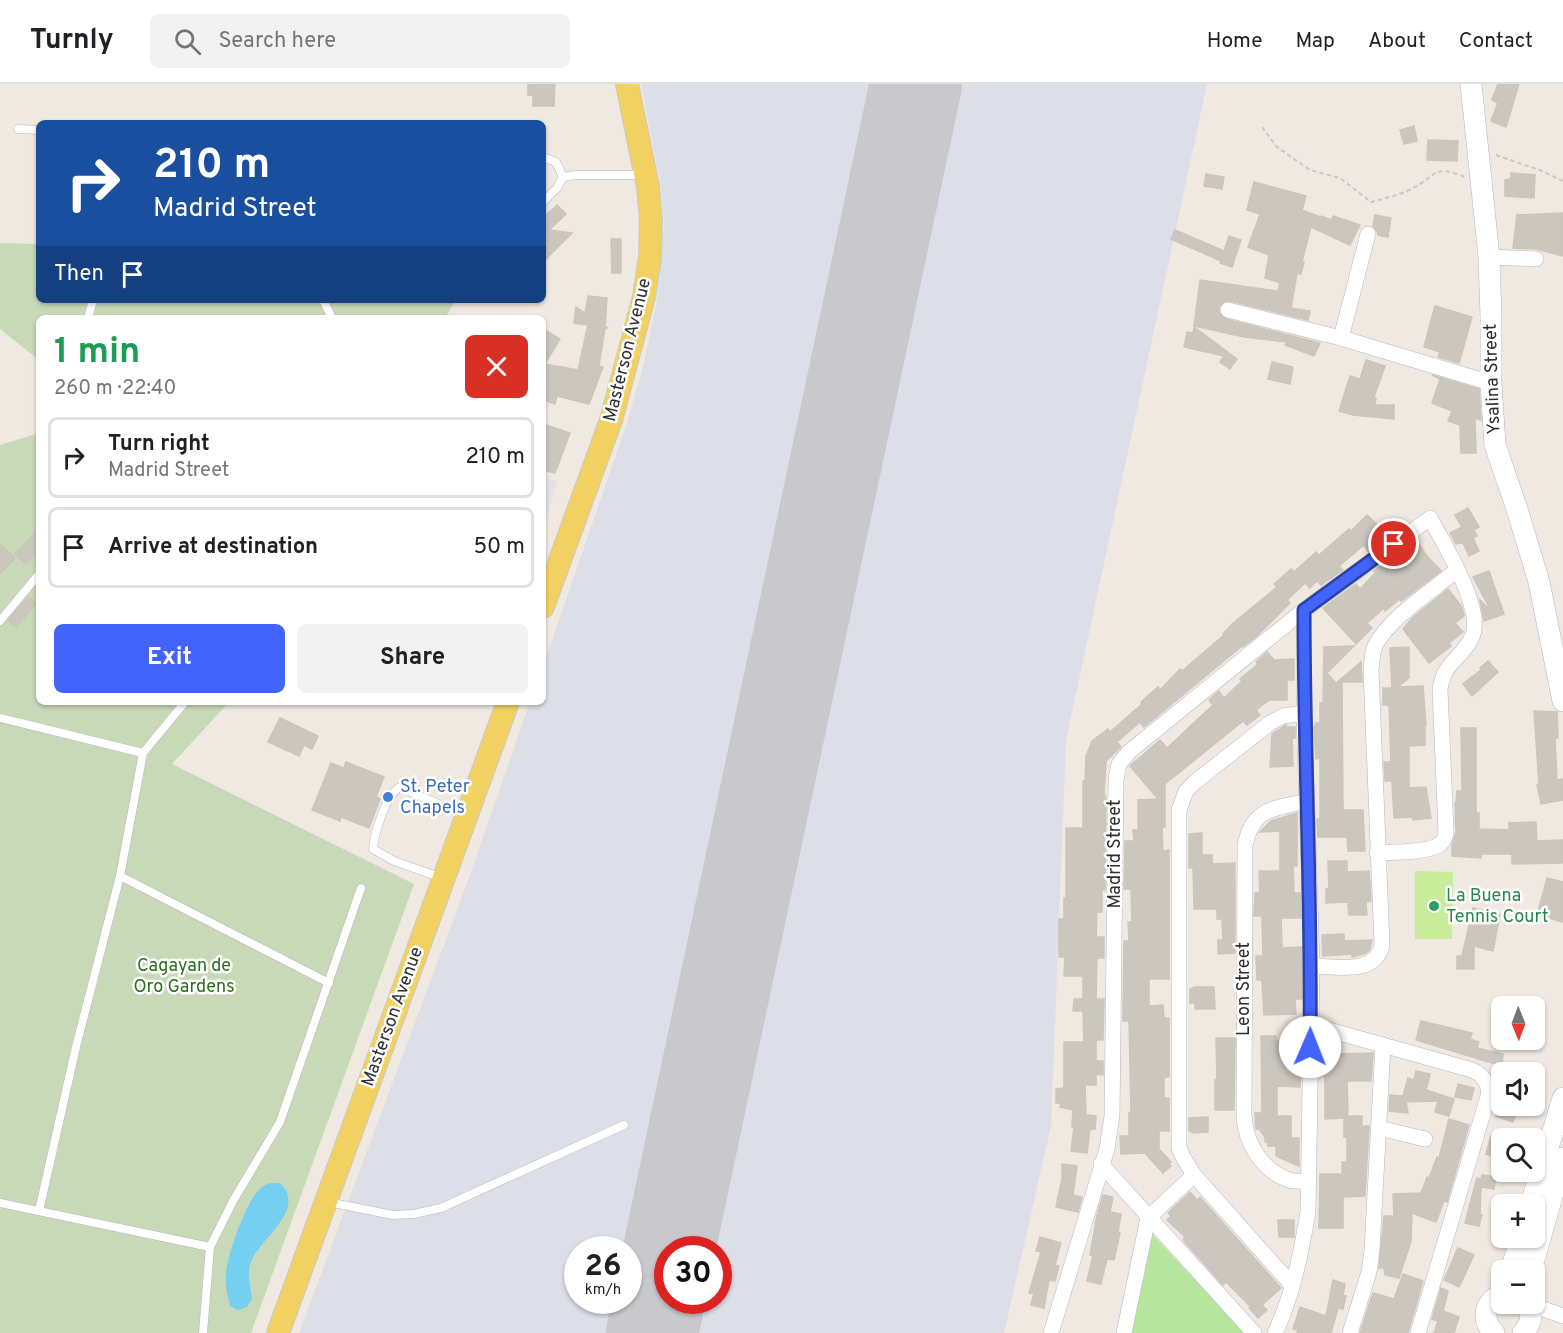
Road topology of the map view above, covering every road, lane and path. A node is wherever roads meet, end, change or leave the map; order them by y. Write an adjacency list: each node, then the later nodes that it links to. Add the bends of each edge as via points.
1 (627, 84): 8 (main road, Masterson Avenue)
2 (1471, 84): 6 (street, Ysalina Street)
3 (1262, 127): 11 (path, via 1277,147 1310,170 1340,178 1371,202 1412,189 1437,171)
4 (18, 129): 5 (lane)
5 (36, 130)
6 (1479, 150): 10 (path); 11 (street, Ysalina Street)
7 (546, 158): 9 (lane, via 556,162)
8 (645, 175): 9 (lane); 21 (main road, Masterson Avenue, via 651,221 644,297 611,420)
9 (563, 177): 12 (lane)
10 (1563, 181)
11 (1481, 182): 14 (street, Ysalina Street)
12 (546, 195)
13 (1368, 234): 17 (street)
14 (1489, 257): 15 (street); 18 (street, Ysalina Street)
15 (1536, 259)
16 (1228, 310): 17 (street)
17 (1341, 338): 18 (street)
18 (1491, 383): 24 (street, Ysalina Street, via 1496,445 1539,582)
19 (1457, 570): 22 (street, Madrid Street, via 1430,518); 32 (street, via 1396,619 1374,648 1371,669); 32 (street, via 1476,624 1472,638 1446,669 1440,689 1445,839 1426,849)
20 (36, 578): 23 (lane)
21 (546, 598)
22 (1304, 610): 27 (street); 45 (street, Madrid Street, via 1119,764 1113,1096 1110,1135)
23 (0, 621)
24 (1563, 701)
25 (183, 705): 29 (lane)
26 (507, 705): 31 (main road, Masterson Avenue)
27 (1304, 713): 30 (street); 46 (street, via 1282,716 1270,723 1195,782 1182,798 1179,810 1179,1139 1183,1157)
28 (0, 718): 29 (lane)
29 (143, 753): 33 (lane)
30 (1307, 801): 36 (street); 47 (street, Leon Street, via 1261,814 1247,831 1244,1130 1261,1159 1278,1174)
31 (466, 816): 34 (main road, Masterson Avenue); 34 (lane, via 400,787 388,800 373,849 394,861)
32 (1377, 853): 36 (street, via 1380,955 1361,967)
33 (120, 876): 37 (lane); 51 (lane)
34 (444, 878): 49 (main road, Masterson Avenue)
35 (361, 888): 37 (lane)
36 (1312, 966): 38 (street)
37 (329, 983): 53 (lane, via 280,1122)
38 (1311, 1025): 39 (street); 47 (street)
39 (1383, 1045): 42 (street); 67 (street, via 1472,1070 1480,1074 1490,1093)
40 (1563, 1098): 48 (street)
41 (624, 1125): 49 (lane, via 441,1208 393,1215)
42 (1378, 1128): 43 (street); 66 (street, via 1369,1272)
43 (1425, 1139)
44 (1563, 1158): 54 (street)
45 (1101, 1164): 52 (street); 62 (street, Madrid Street)
46 (1194, 1175): 52 (street); 55 (street)
47 (1308, 1181): 55 (street, via 1308,1212)
48 (1534, 1194)
49 (325, 1201): 61 (main road, Masterson Avenue)
50 (0, 1203): 51 (lane)
51 (39, 1211): 53 (lane)
52 (1148, 1218): 63 (street); 64 (street)
53 (210, 1247): 60 (lane)
54 (1534, 1260)
55 (1292, 1285): 65 (street)
56 (1491, 1302): 68 (street, via 1486,1310 1487,1323)
57 (1545, 1310): 59 (street)
58 (1530, 1314): 69 (street)
59 (1563, 1316)
60 (203, 1333)
61 (278, 1333)
62 (1051, 1333)
63 (1124, 1333)
64 (1254, 1333)
65 (1275, 1333)
66 (1350, 1333)
67 (1418, 1333)
68 (1494, 1333)
69 (1525, 1333)

